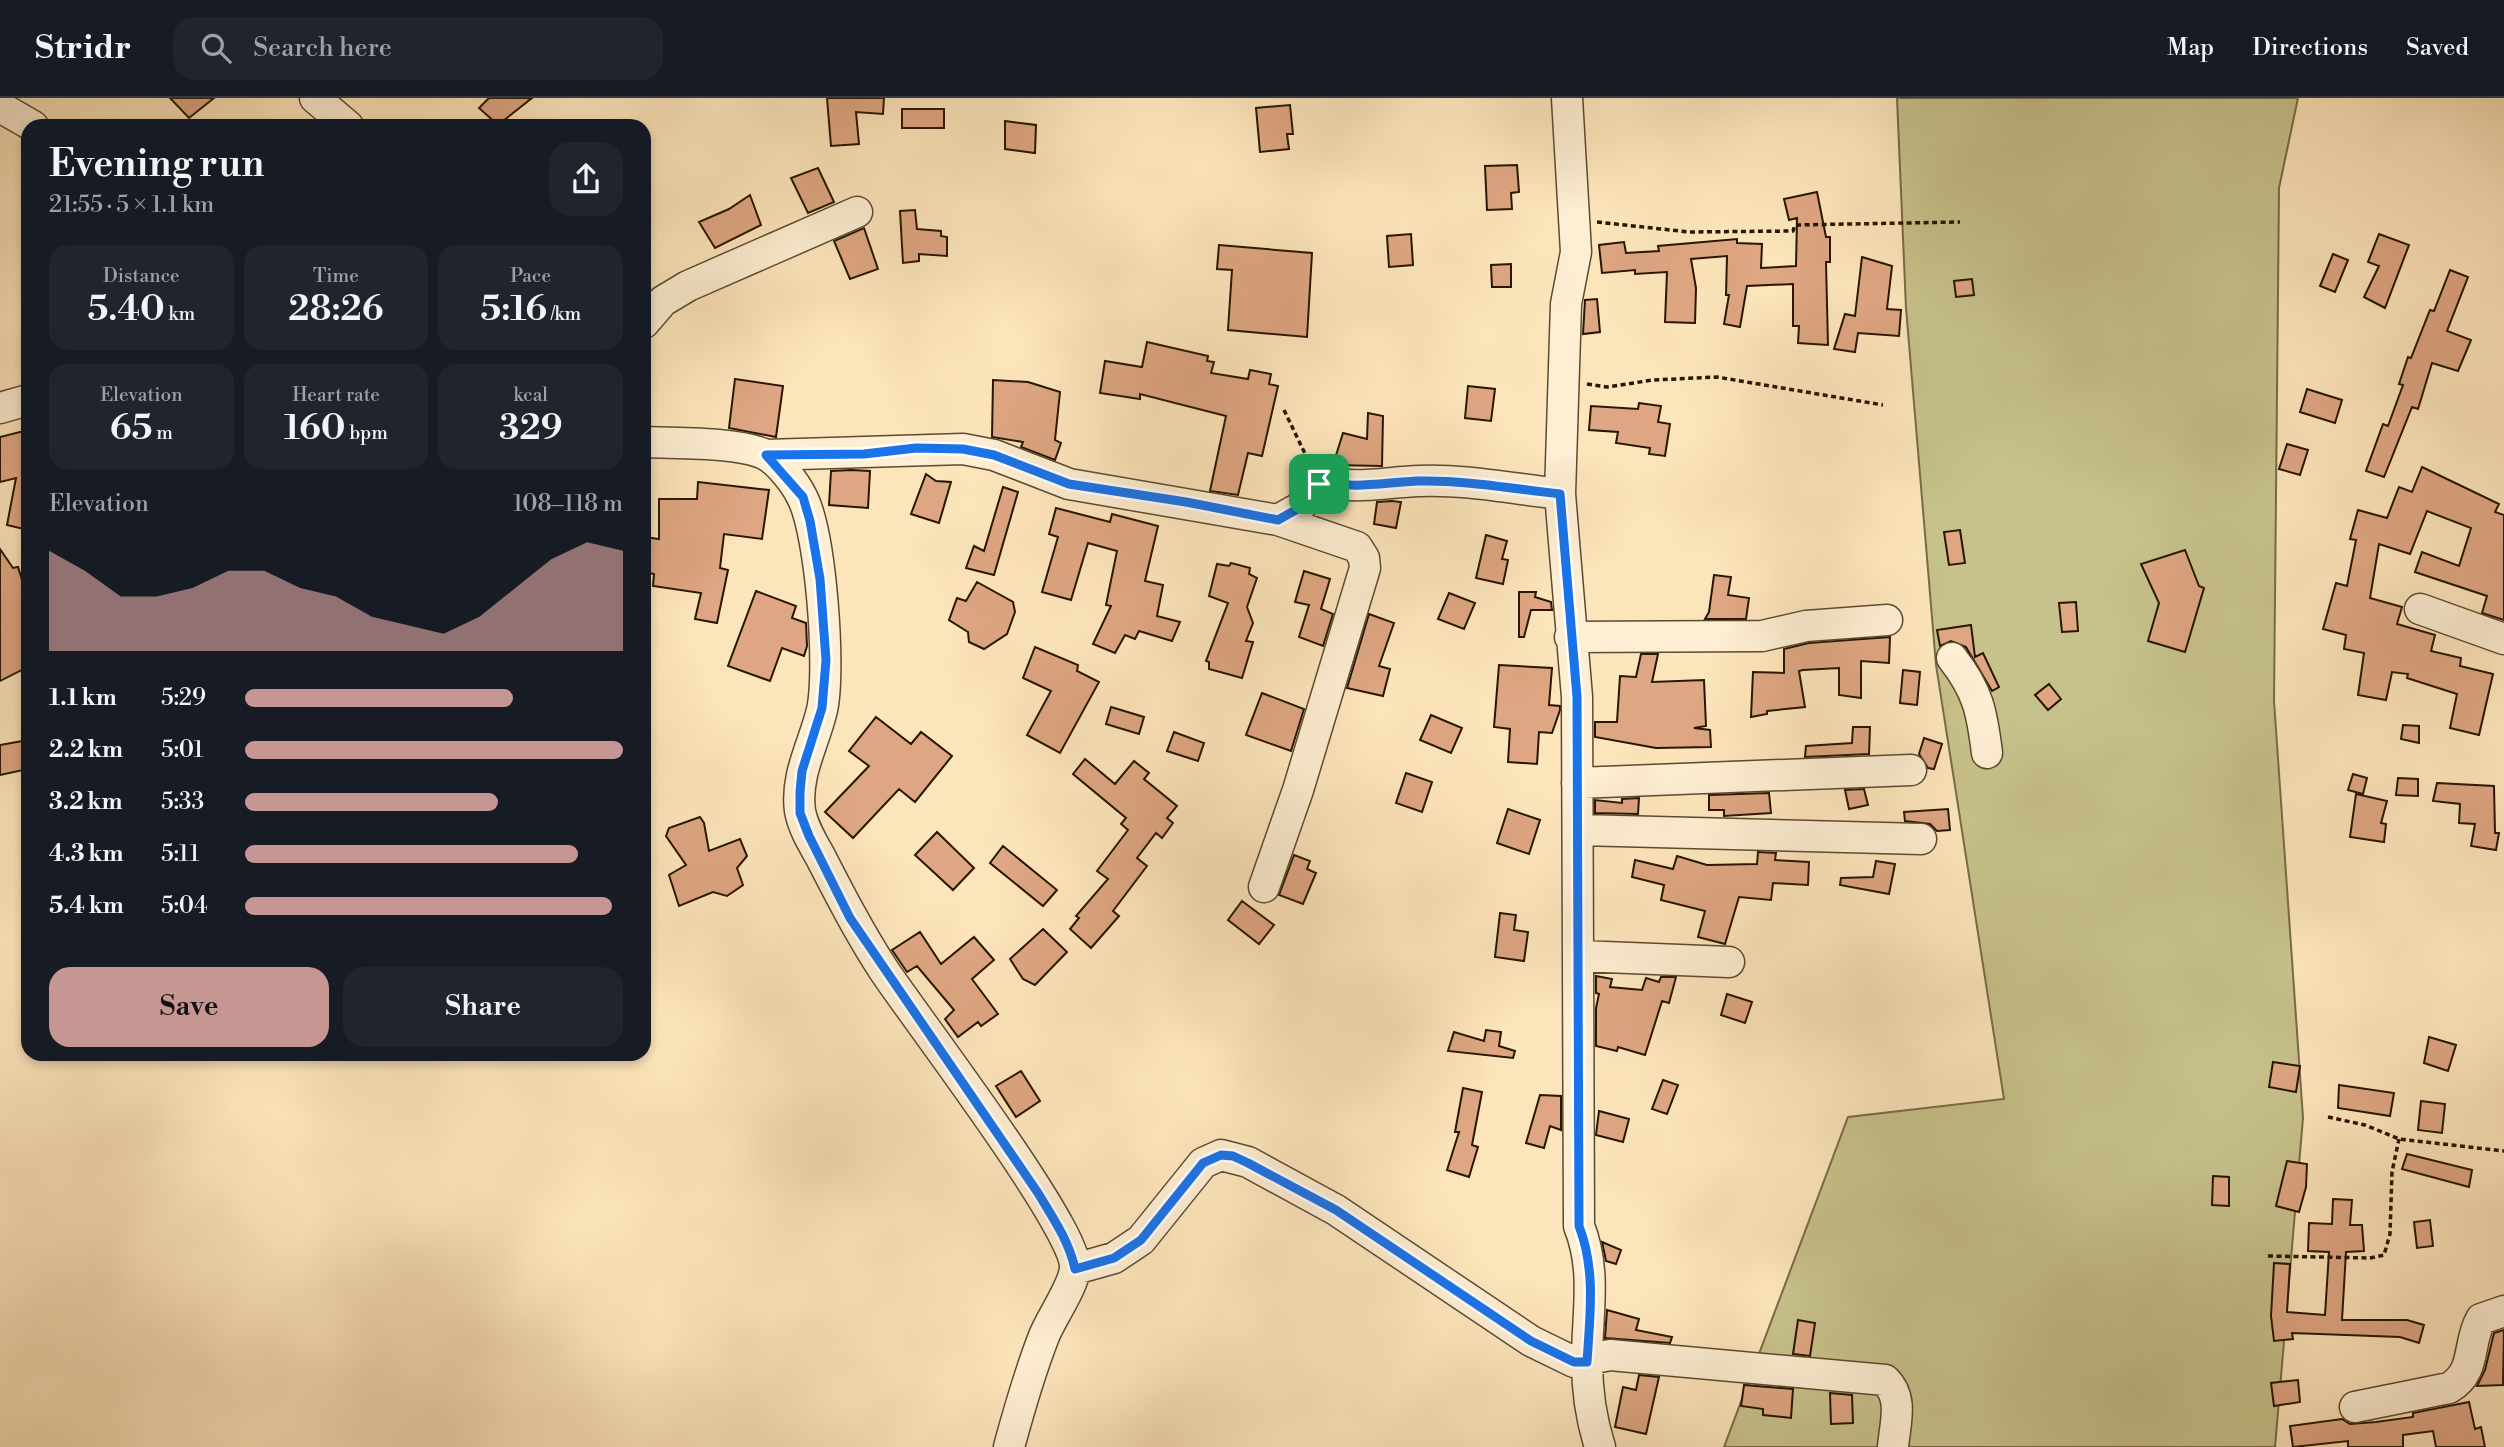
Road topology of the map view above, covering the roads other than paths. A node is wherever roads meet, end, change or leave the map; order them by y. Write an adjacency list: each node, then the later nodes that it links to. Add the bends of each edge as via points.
1 (315, 98): 5 (street)
2 (1567, 98): 12 (street, via 1576,252 1566,304)
3 (0, 107): 4 (street)
4 (21, 119)
5 (338, 119)
6 (857, 212): 7 (street, via 688,286 663,301)
7 (651, 315)
8 (21, 402): 9 (street)
9 (0, 408)
10 (651, 442): 11 (street, via 740,448)
11 (766, 455): 13 (street, via 963,449 994,455 1069,484); 27 (street, via 803,497 820,579 826,660 822,708 802,771 800,813 863,938 1062,1233)
12 (1560, 494): 13 (street, via 1419,481 1384,486 1322,481 1299,508); 16 (street)
13 (1278, 520): 24 (street, via 1357,547 1365,568)
14 (2420, 609): 17 (street)
15 (1887, 620): 16 (street, via 1807,626 1762,636)
16 (1570, 637): 21 (street, via 1577,697)
17 (2504, 639)
18 (1952, 658): 19 (street, via 1972,684 1983,716)
19 (1987, 753)
20 (1911, 770): 21 (street)
21 (1577, 783): 22 (street)
22 (1580, 830): 23 (street); 25 (street)
23 (1921, 839)
24 (1264, 887)
25 (1580, 956): 26 (street); 29 (street, via 1579,1226 1592,1278)
26 (1729, 962)
27 (1075, 1269): 29 (street, via 1114,1258 1141,1240 1203,1163 1210,1157 1233,1156 1336,1210 1531,1341 1574,1362); 31 (street, via 1045,1334)
28 (2504, 1311): 30 (street, via 2481,1318 2474,1330 2468,1372 2459,1382)
29 (1587, 1362): 32 (street, via 1591,1420); 33 (street, via 1610,1355 1885,1380 1898,1400)
30 (2355, 1407)
31 (1009, 1447)
32 (1600, 1447)
33 (1893, 1447)

